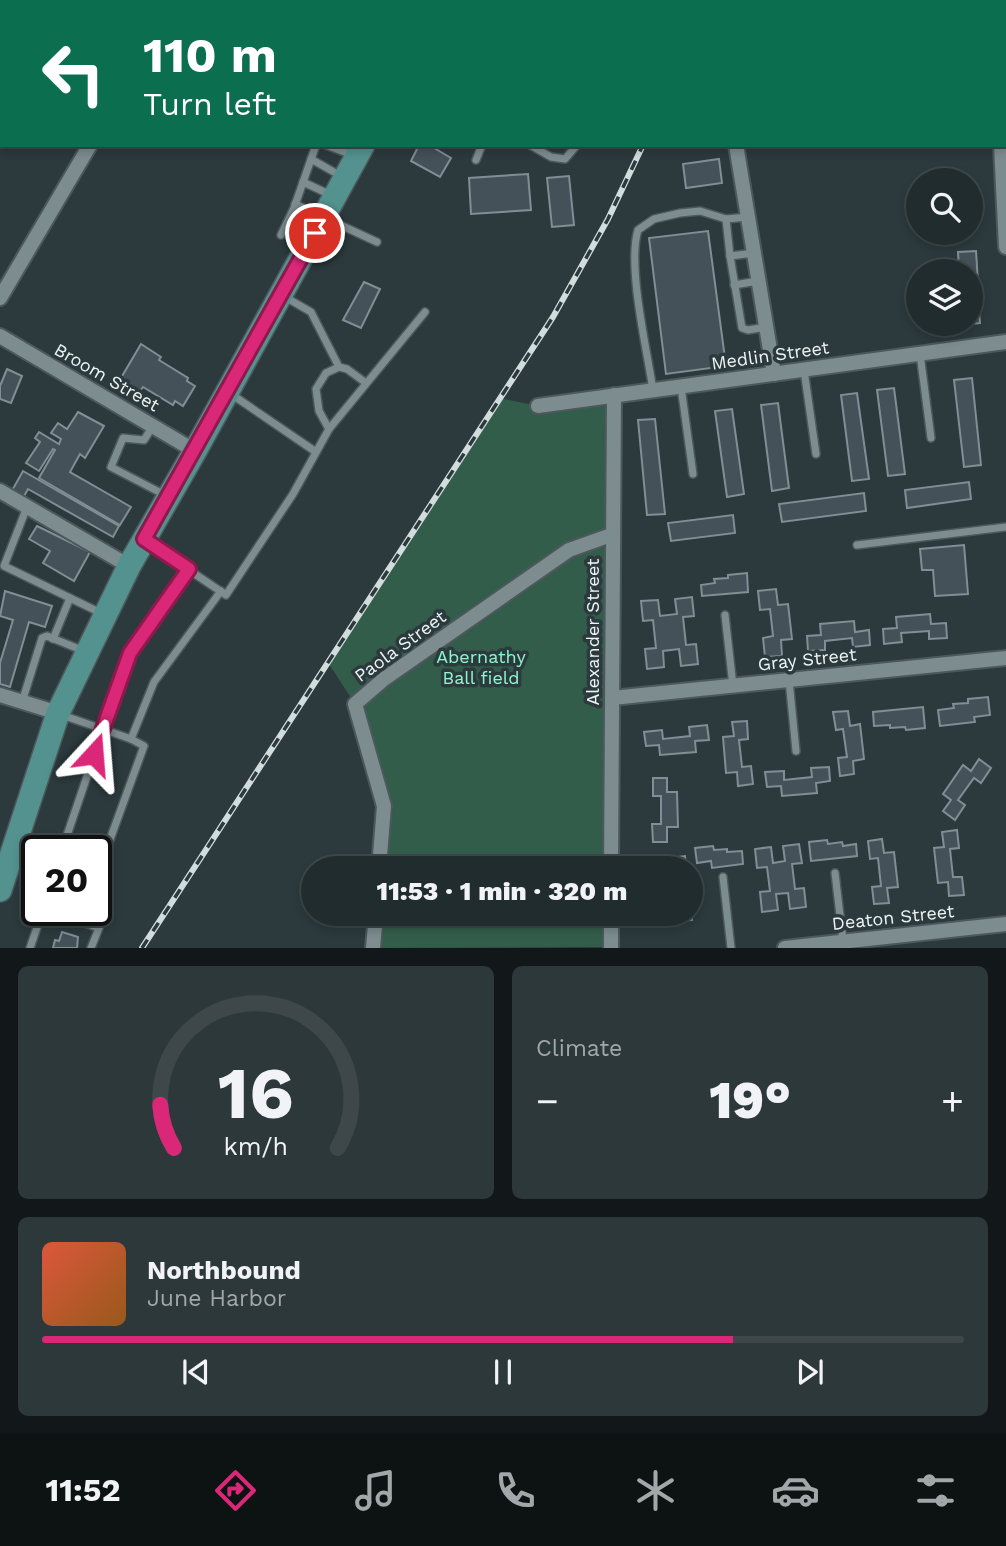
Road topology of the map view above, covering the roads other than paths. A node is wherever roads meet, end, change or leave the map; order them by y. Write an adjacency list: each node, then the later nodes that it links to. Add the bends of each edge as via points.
1 (89, 147): 27 (street)
2 (315, 147): 10 (lane)
3 (337, 147): 9 (lane)
4 (481, 147): 11 (lane)
5 (533, 147): 6 (lane, via 551,158 565,159)
6 (575, 147)
7 (736, 147): 16 (street)
8 (1001, 147): 14 (street)
9 (360, 151): 13 (main road)
10 (311, 159): 12 (lane); 13 (lane)
11 (476, 160)
12 (303, 182): 13 (lane); 15 (lane)
13 (340, 187): 17 (main road)
14 (1005, 202): 21 (street)
15 (295, 204): 17 (lane); 19 (lane)
16 (748, 217): 18 (lane); 22 (street)
17 (323, 218): 20 (lane); 26 (main road)
18 (726, 219): 23 (lane); 38 (lane, via 690,212 654,219 638,230 635,270)
19 (281, 235)
20 (377, 242)
21 (1006, 247)
22 (754, 253): 23 (lane); 24 (street)
23 (730, 257): 25 (lane)
24 (758, 281): 25 (lane); 29 (street)
25 (734, 285): 29 (lane, via 742,328)
26 (281, 295): 33 (lane, via 311,312); 39 (main road)
27 (0, 298)
28 (425, 312): 36 (lane)
29 (766, 327): 35 (street)
30 (0, 336): 42 (street, Broom Street)
31 (1006, 342): 32 (street, Medlin Street)
32 (920, 354): 34 (street, Medlin Street); 44 (lane)
33 (339, 367): 36 (lane); 43 (lane, via 326,373 316,389 319,411)
34 (804, 370): 35 (street, Medlin Street); 47 (lane)
35 (774, 374): 37 (street, Medlin Street)
36 (366, 383): 43 (lane)
37 (681, 386): 38 (street, Medlin Street); 48 (lane)
38 (653, 390): 40 (street, Medlin Street)
39 (228, 392): 45 (main road); 46 (lane)
40 (614, 396): 41 (street, Medlin Street); 53 (street, Alexander Street)
41 (538, 406)
42 (153, 426): 45 (street, Broom Street); 50 (lane, via 144,440 123,438 111,467)
43 (329, 429): 46 (lane)
44 (931, 438)
45 (195, 451): 50 (main road)
46 (316, 452): 58 (lane, via 226,595)
47 (816, 454)
48 (693, 474)
49 (0, 491): 51 (street)
50 (169, 497): 54 (main road)
51 (27, 507): 56 (street); 59 (lane, via 4,566)
52 (1006, 527): 55 (lane)
53 (611, 535): 68 (street, Alexander Street); 76 (street, Paola Street, via 569,550 355,704 384,806)
54 (144, 539): 56 (main road); 57 (lane)
55 (858, 545)
56 (129, 565): 60 (main road)
57 (189, 569): 58 (lane); 71 (lane, via 130,653)
58 (221, 591): 72 (lane, via 153,682)
59 (70, 598): 60 (lane); 62 (lane)
60 (105, 615): 63 (main road)
61 (725, 615): 66 (lane)
62 (53, 639): 63 (lane); 69 (lane, via 42,638)
63 (87, 652): 70 (main road)
64 (1006, 658): 65 (street, Gray Street)
65 (789, 680): 66 (street, Gray Street); 73 (lane)
66 (733, 686): 68 (street, Gray Street)
67 (0, 695): 69 (street)
68 (612, 698): 77 (street, Alexander Street)
69 (22, 702): 70 (street)
70 (58, 713): 71 (lane); 80 (main road)
71 (102, 730): 72 (lane); 74 (lane)
72 (131, 739): 75 (lane, via 144,746)
73 (796, 751)
74 (67, 835)
75 (112, 835)
76 (380, 856)
77 (611, 856)
78 (835, 873): 86 (lane)
79 (723, 877): 92 (lane)
80 (0, 890)
81 (1006, 924): 86 (street, Deaton Street)
82 (39, 926): 88 (lane)
83 (93, 926): 89 (lane, via 99,928)
84 (375, 926): 90 (street)
85 (611, 926): 91 (street)
86 (843, 941): 87 (street, Deaton Street)
87 (816, 946): 93 (street, Deaton Street)
88 (30, 947)
89 (91, 947)
90 (373, 947)
91 (611, 947)
92 (731, 947)
93 (785, 947)

